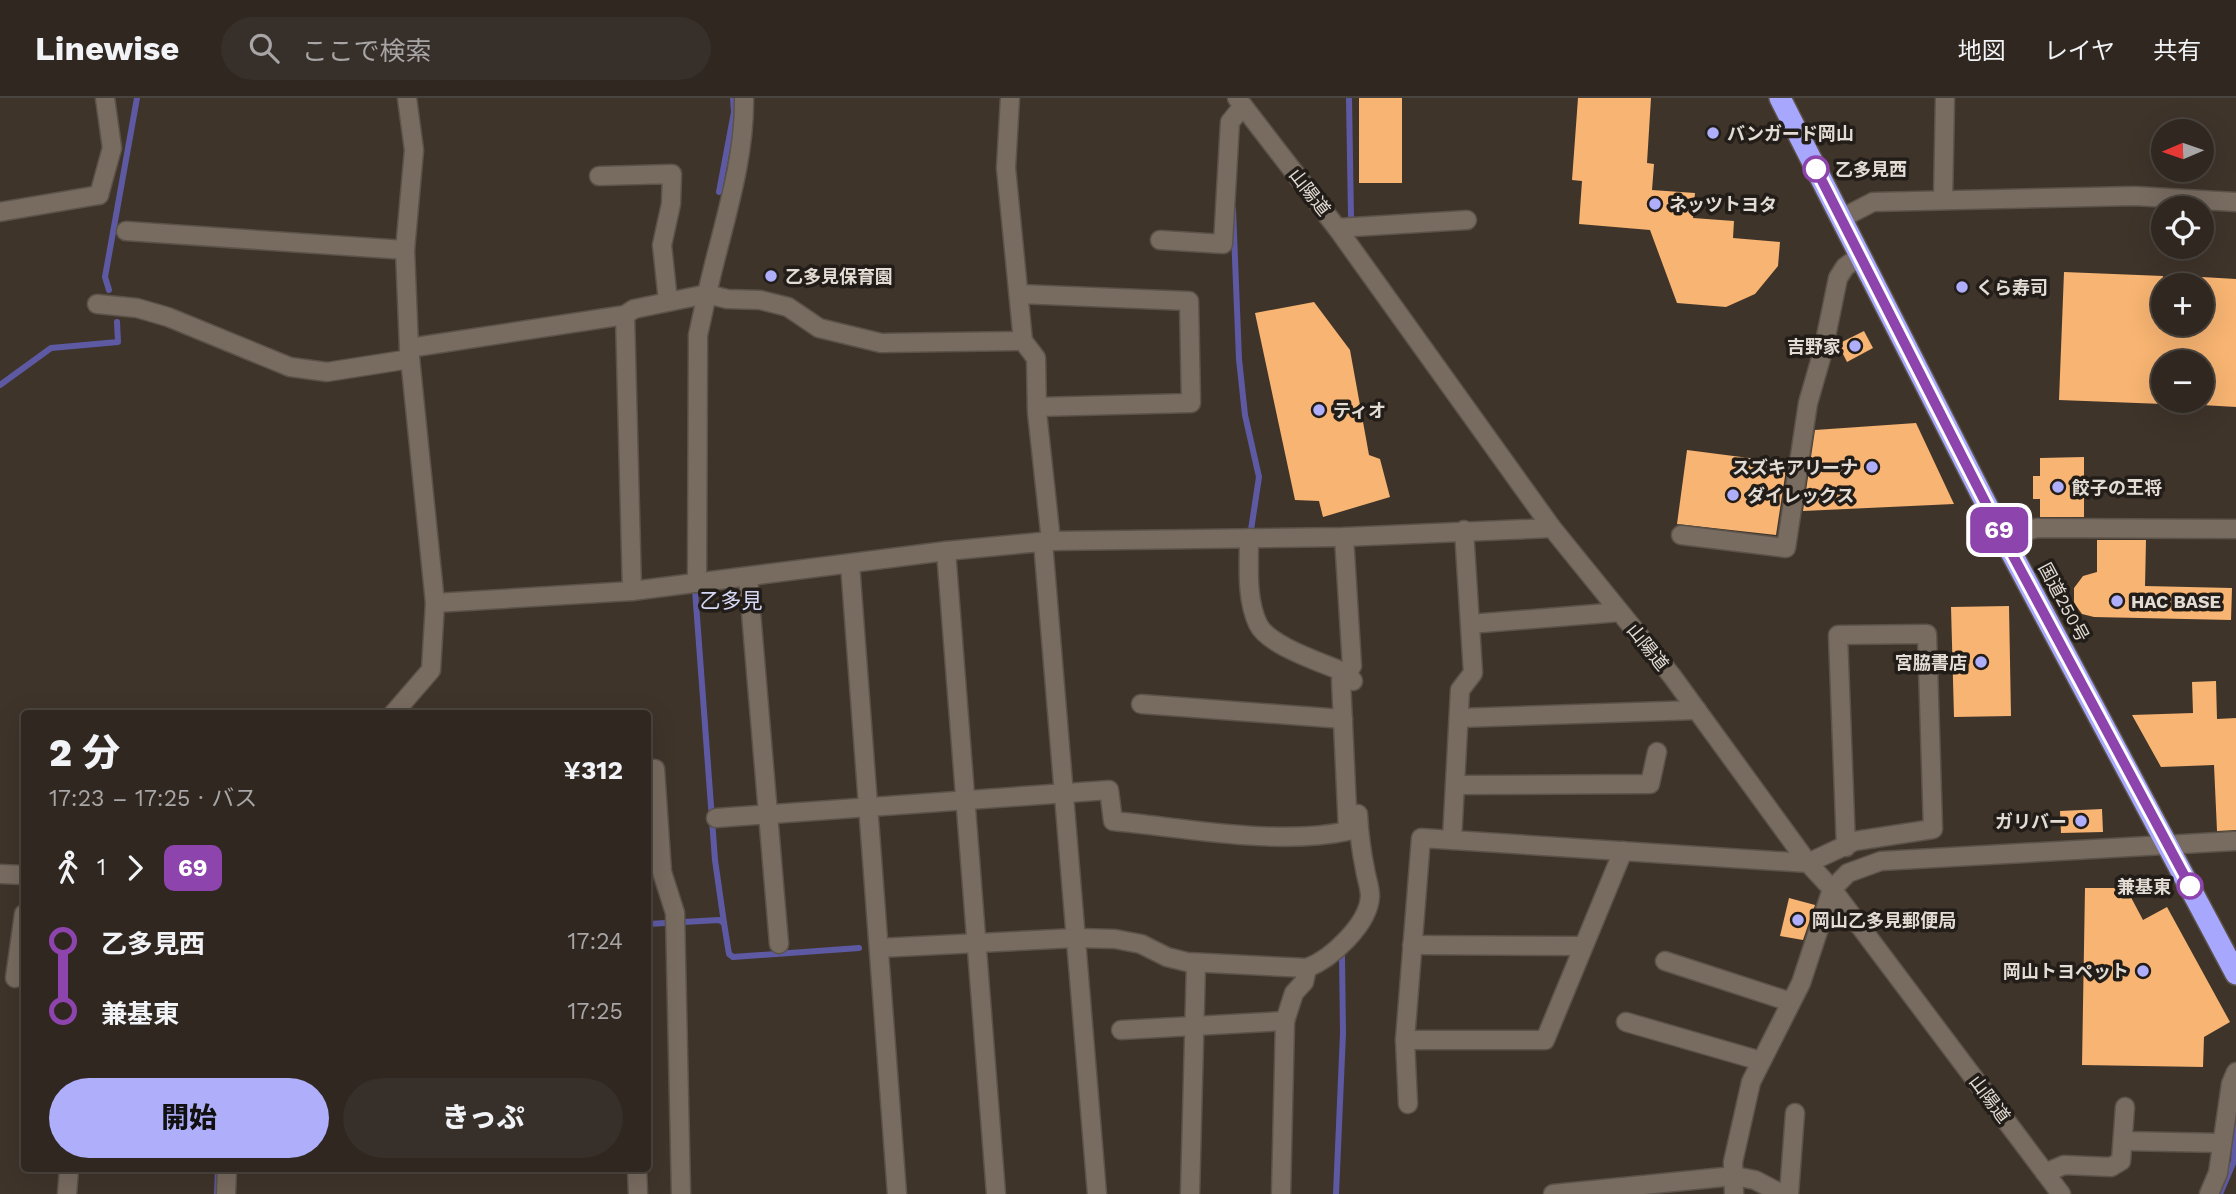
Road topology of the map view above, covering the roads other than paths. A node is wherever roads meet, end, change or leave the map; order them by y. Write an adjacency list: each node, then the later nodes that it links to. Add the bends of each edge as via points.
1 (105, 98): 11 (street, via 112,148 99,195)
2 (407, 98): 17 (street, via 414,150)
3 (744, 98): 19 (street, via 735,175)
4 (1010, 98): 20 (street, via 1006,168)
5 (1780, 98): 12 (highway, 国道250号)
6 (1945, 98): 9 (street)
7 (1240, 102): 14 (street, 山陽道); 16 (street, via 1230,122 1223,244)
8 (599, 176): 21 (street, via 672,174 662,245)
9 (1943, 200): 10 (street, via 2135,196); 12 (street, via 1873,202)
10 (2236, 202)
11 (0, 212)
12 (1842, 218): 18 (highway, 国道250号)
13 (1467, 220): 14 (street)
14 (1338, 228): 27 (street, 山陽道)
15 (126, 231): 17 (street)
16 (1160, 240)
17 (405, 250): 25 (street)
18 (1861, 255): 30 (street, via 1838,278 1808,403 1786,548); 32 (highway, 国道250号)
19 (707, 294): 21 (street); 24 (street, via 788,307 819,328 881,343); 38 (street, via 698,335)
20 (1019, 294): 24 (street); 26 (street, via 1189,301 1191,403)
21 (668, 301): 23 (street)
22 (97, 304): 25 (street, via 168,317 290,368 327,372)
23 (625, 315): 25 (street); 39 (street)
24 (1023, 341): 26 (street, via 1036,358)
25 (410, 353): 40 (street)
26 (1037, 407): 34 (street)
27 (1552, 528): 29 (street); 41 (street, 山陽道)
28 (2236, 529): 32 (street, via 2037,528)
29 (1464, 530): 31 (street); 42 (street)
30 (1681, 535)
31 (1344, 537): 33 (street); 43 (street, via 1352,666)
32 (2003, 537): 59 (highway, 国道250号)
33 (1249, 538): 34 (street); 43 (street, via 1250,589 1258,626 1270,639)
34 (1047, 541): 35 (street); 52 (street)
35 (946, 551): 36 (street); 53 (street)
36 (849, 564): 37 (street); 54 (street)
37 (748, 577): 38 (street); 55 (street)
38 (696, 583): 39 (street)
39 (632, 591): 40 (street)
40 (435, 603): 45 (street, via 432,670)
41 (1620, 612): 42 (street); 46 (street, 山陽道)
42 (1470, 624): 47 (street, via 1473,673 1460,690)
43 (1346, 673): 48 (street, via 1341,680); 76 (street, via 1353,678 1359,835 1370,897 1358,926 1335,952)
44 (1141, 704): 48 (street)
45 (397, 710)
46 (1697, 710): 47 (street); 62 (street, 山陽道)
47 (1459, 718): 51 (street)
48 (1343, 719): 52 (street, via 1348,831 1280,837 1113,821 1109,790)
49 (1657, 752): 51 (street, via 1650,784)
50 (651, 769): 63 (street, via 655,769)
51 (1455, 785): 57 (street)
52 (1064, 792): 53 (street); 68 (street)
53 (965, 800): 54 (street); 70 (street)
54 (868, 807): 55 (street); 73 (street)
55 (768, 814): 56 (street); 69 (street)
56 (716, 818)
57 (1452, 840): 61 (street); 71 (street, via 1421,838)
58 (2236, 841): 59 (street)
59 (2168, 844): 66 (street, via 1881,861 1848,873); 77 (highway, 国道250号)
60 (1846, 847): 60 (street, via 1888,834 1933,829 1927,634 1838,635); 62 (street)
61 (1622, 851): 62 (street); 72 (street)
62 (1808, 863): 66 (street, 山陽道)
63 (655, 872): 101 (street, via 675,922)
64 (0, 874): 65 (street)
65 (21, 875)
66 (1832, 889): 79 (street); 95 (street, 山陽道)
67 (21, 931): 78 (street)
68 (1076, 938): 70 (street); 75 (street, via 1141,944 1167,957); 104 (street)
69 (779, 944)
70 (977, 945): 73 (street); 103 (street)
71 (1412, 945): 72 (street); 84 (street)
72 (1583, 946): 84 (street, via 1545,1040)
73 (879, 947): 102 (street)
74 (1665, 961): 79 (street)
75 (1196, 963): 76 (street); 82 (street)
76 (1307, 968): 80 (street)
77 (2236, 974)
78 (13, 978)
79 (1791, 1002): 85 (street)
80 (1285, 1021): 82 (street); 106 (street)
81 (1626, 1022): 85 (street)
82 (1193, 1026): 83 (street); 105 (street)
83 (1121, 1030)
84 (1405, 1040): 87 (street)
85 (1761, 1061): 96 (street, via 1751,1082 1733,1162)
86 (2236, 1072): 91 (street)
87 (1408, 1104)
88 (2125, 1107): 90 (street)
89 (1795, 1113): 109 (street)
90 (2123, 1141): 91 (street); 95 (street, via 2121,1161 2111,1167 2064,1166)
91 (2222, 1143): 111 (street, via 2218,1173)
92 (69, 1172): 98 (street)
93 (227, 1172): 99 (street)
94 (637, 1172): 100 (street)
95 (2045, 1173): 110 (street, 山陽道)
96 (1734, 1185): 97 (street); 108 (street, via 1755,1180)
97 (1617, 1191): 107 (street)
98 (67, 1194)
99 (226, 1194)
100 (638, 1194)
101 (681, 1194)
102 (897, 1194)
103 (996, 1194)
104 (1097, 1194)
105 (1190, 1194)
106 (1281, 1194)
107 (1553, 1194)
108 (1782, 1194)
109 (1789, 1194)
110 (2061, 1194)
111 (2208, 1194)

